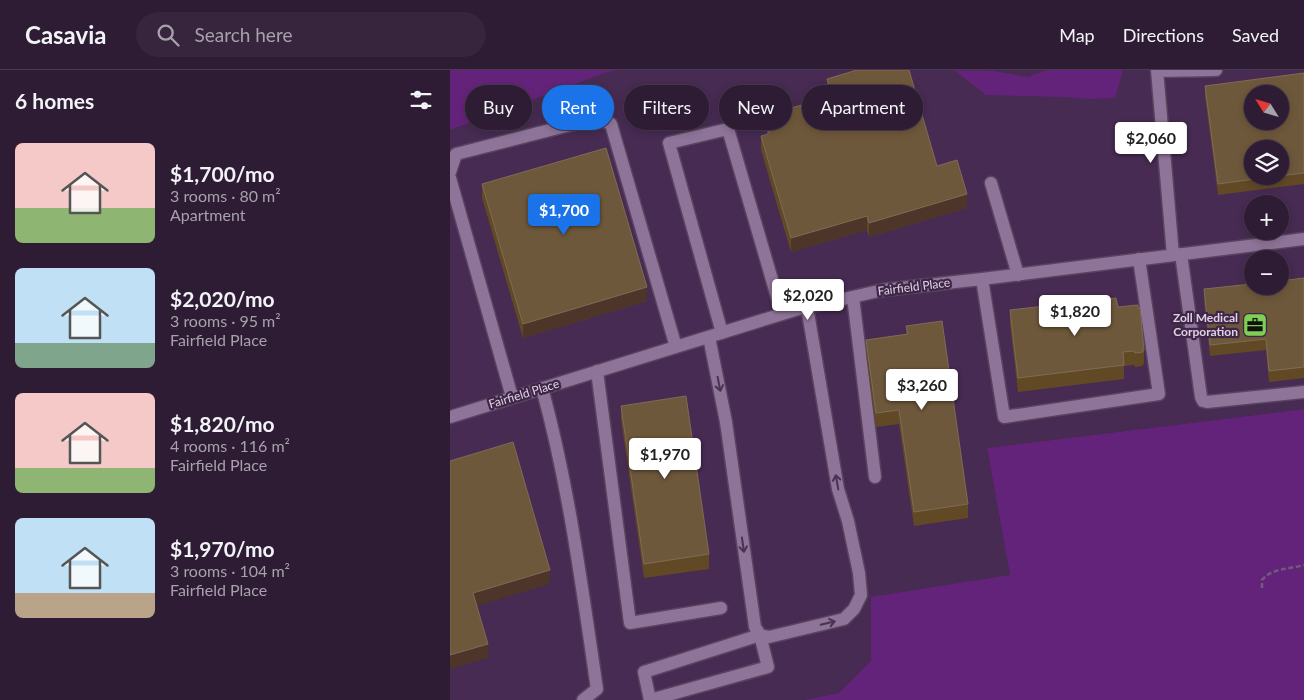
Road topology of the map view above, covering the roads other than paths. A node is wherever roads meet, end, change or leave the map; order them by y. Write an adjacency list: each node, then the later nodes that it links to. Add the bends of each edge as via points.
1 (1157, 70): 2 (street); 7 (street)
2 (1216, 70)
3 (450, 172): 16 (street, via 456,154 597,118 611,124)
4 (450, 178): 20 (street)
5 (991, 184): 9 (street)
6 (1304, 239): 7 (street, Fairfield Place)
7 (1177, 255): 8 (street, Fairfield Place); 19 (street, via 1203,401)
8 (1139, 260): 9 (street, Fairfield Place); 10 (street, via 1159,394 1004,417)
9 (1018, 275): 10 (street, Fairfield Place)
10 (982, 279): 11 (street, Fairfield Place, via 883,290)
11 (853, 297): 12 (street, Fairfield Place); 22 (street)
12 (807, 307): 13 (street, Fairfield Place); 24 (street, one-way to 12, via 768,637 844,619 861,595 848,520 838,489)
13 (782, 314): 14 (street, Fairfield Place); 14 (street, via 728,129 669,143)
14 (722, 333): 15 (street, Fairfield Place)
15 (709, 337): 16 (street, Fairfield Place); 24 (street, one-way to 24, via 726,422 755,627)
16 (676, 347): 17 (street, Fairfield Place)
17 (597, 371): 18 (street, Fairfield Place); 23 (street, via 630,622)
18 (542, 388): 20 (street, Fairfield Place); 25 (street, via 566,496 597,688)
19 (1304, 392)
20 (512, 397): 21 (street, Fairfield Place)
21 (450, 417)
22 (875, 477)
23 (721, 608)
24 (760, 635): 26 (street, via 644,672); 26 (street, via 768,666)
25 (583, 700)
26 (650, 700)

